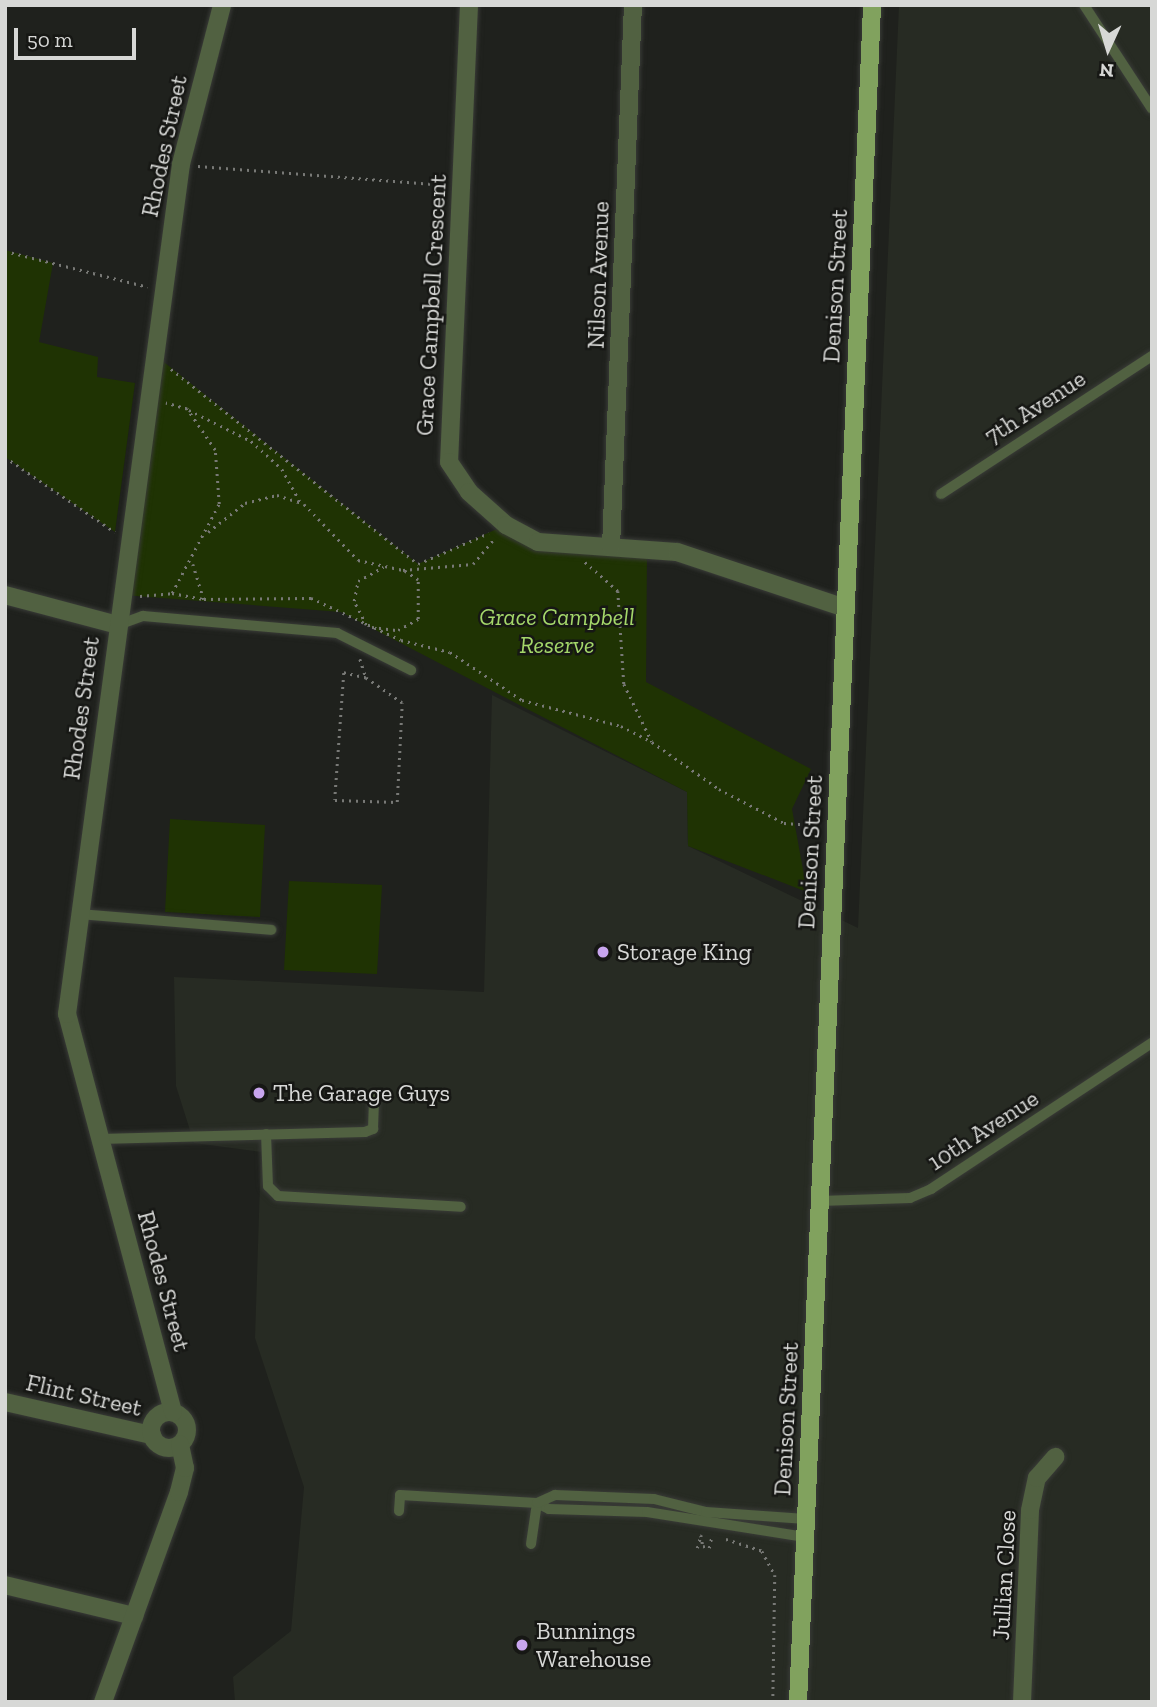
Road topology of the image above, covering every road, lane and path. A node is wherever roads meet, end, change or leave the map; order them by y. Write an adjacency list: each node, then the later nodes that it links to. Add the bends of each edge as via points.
1 (222, 5): 7 (street, Rhodes Street)
2 (469, 5): 8 (street, Grace Campbell Crescent)
3 (633, 5): 22 (street, Nilson Avenue)
4 (872, 5): 30 (main road, Denison Street)
5 (1084, 5): 6 (lane)
6 (1152, 110)
7 (181, 164): 8 (path); 10 (street, Rhodes Street)
8 (462, 186): 18 (street, Grace Campbell Crescent, via 449,462 469,492)
9 (5, 251): 10 (path)
10 (163, 291): 11 (street, Rhodes Street)
11 (155, 355): 13 (street, Rhodes Street); 18 (path, via 418,564)
12 (1152, 356): 16 (lane, 7th Avenue)
13 (149, 398): 14 (path); 20 (street, Rhodes Street)
14 (187, 410): 17 (path, via 251,441 282,469); 19 (path, via 215,450 219,504)
15 (5, 457): 20 (path)
16 (941, 494)
17 (301, 503): 19 (path, via 277,495 245,503); 24 (path, via 358,560)
18 (506, 525): 21 (street, Grace Campbell Crescent, via 538,542); 25 (path, via 473,564)
19 (208, 532): 23 (path)
20 (129, 542): 28 (street, Rhodes Street)
21 (582, 545): 22 (street, Grace Campbell Crescent); 36 (path, via 586,567 618,591 624,684)
22 (611, 547): 30 (street, Grace Campbell Crescent, via 709,559)
23 (193, 564): 26 (path); 29 (path)
24 (385, 566): 25 (path); 32 (path, via 358,581 354,601)
25 (403, 570): 32 (path, via 418,580 418,619 398,630)
26 (172, 593): 28 (path); 29 (path)
27 (5, 595): 31 (street)
28 (122, 595): 31 (street, Rhodes Street)
29 (205, 599): 32 (path, via 311,598)
30 (845, 608): 44 (main road, Denison Street)
31 (118, 625): 33 (lane, via 143,616 337,633); 38 (street, Rhodes Street)
32 (366, 626): 36 (path, via 450,652 522,700 621,726)
33 (363, 641): 34 (lane); 35 (path)
34 (411, 670)
35 (366, 678): 35 (path, via 401,703 397,802 335,800 344,673)
36 (652, 742): 37 (path, via 719,789 785,823)
37 (814, 825)
38 (78, 914): 39 (lane); 43 (street, Rhodes Street, via 67,1014)
39 (271, 930)
40 (1152, 1043): 44 (lane, 10th Avenue, via 931,1189 910,1198)
41 (374, 1097): 42 (lane, via 369,1131)
42 (266, 1134): 43 (lane); 45 (lane, via 268,1186 278,1196)
43 (100, 1139): 47 (street, Rhodes Street)
44 (820, 1201): 53 (main road, Denison Street)
45 (461, 1207)
46 (5, 1402): 48 (street, Flint Street)
47 (173, 1412): 48 (street, via 156,1418); 49 (street, via 188,1430)
48 (152, 1435): 49 (street, via 165,1448)
49 (180, 1445): 57 (street, via 183,1479)
50 (1055, 1457): 61 (street, Jullian Close, via 1037,1478 1030,1510)
51 (537, 1503): 52 (lane, via 400,1495); 53 (lane, via 549,1509 647,1511); 53 (lane, via 555,1495 654,1499); 54 (lane)
52 (399, 1511)
53 (806, 1528): 60 (main road, Denison Street)
54 (531, 1544)
55 (697, 1548): 59 (path, via 701,1535 709,1548 713,1535 756,1548 775,1575)
56 (5, 1585): 57 (street)
57 (134, 1616): 58 (street)
58 (103, 1702)
59 (773, 1702)
60 (798, 1702)
61 (1022, 1702)

